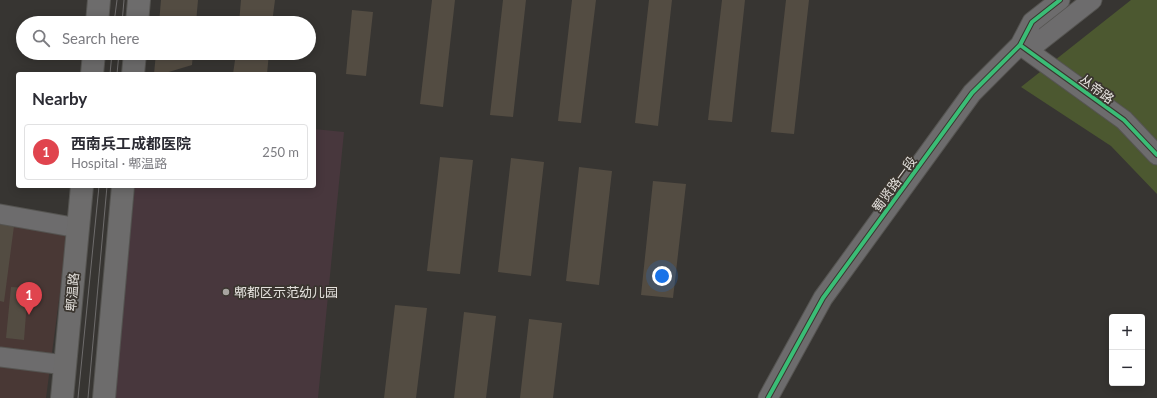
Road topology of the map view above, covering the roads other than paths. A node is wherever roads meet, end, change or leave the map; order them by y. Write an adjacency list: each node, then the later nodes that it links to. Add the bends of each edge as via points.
1 (99, 0): 5 (main road)
2 (139, 0): 6 (main road)
3 (1060, 0): 7 (street, 蜀贤路一段, via 1032,22)
4 (1092, 0): 7 (street, via 1036,44)
5 (98, 16)
6 (138, 16)
7 (1020, 45): 12 (street, 丛帝路, via 1124,120); 22 (street, 蜀贤路一段, via 972,93 823,298)
8 (93, 60): 10 (main road)
9 (134, 60): 11 (main road)
10 (92, 72)
11 (133, 72)
12 (1157, 155)
13 (82, 188): 16 (main road, 郫温路)
14 (123, 188): 21 (main road)
15 (0, 214): 16 (street)
16 (78, 228): 19 (main road, 郫温路)
17 (0, 356): 19 (street)
18 (0, 366): 19 (street)
19 (65, 370): 20 (main road, 郫温路)
20 (62, 398)
21 (104, 398)
22 (768, 398)

